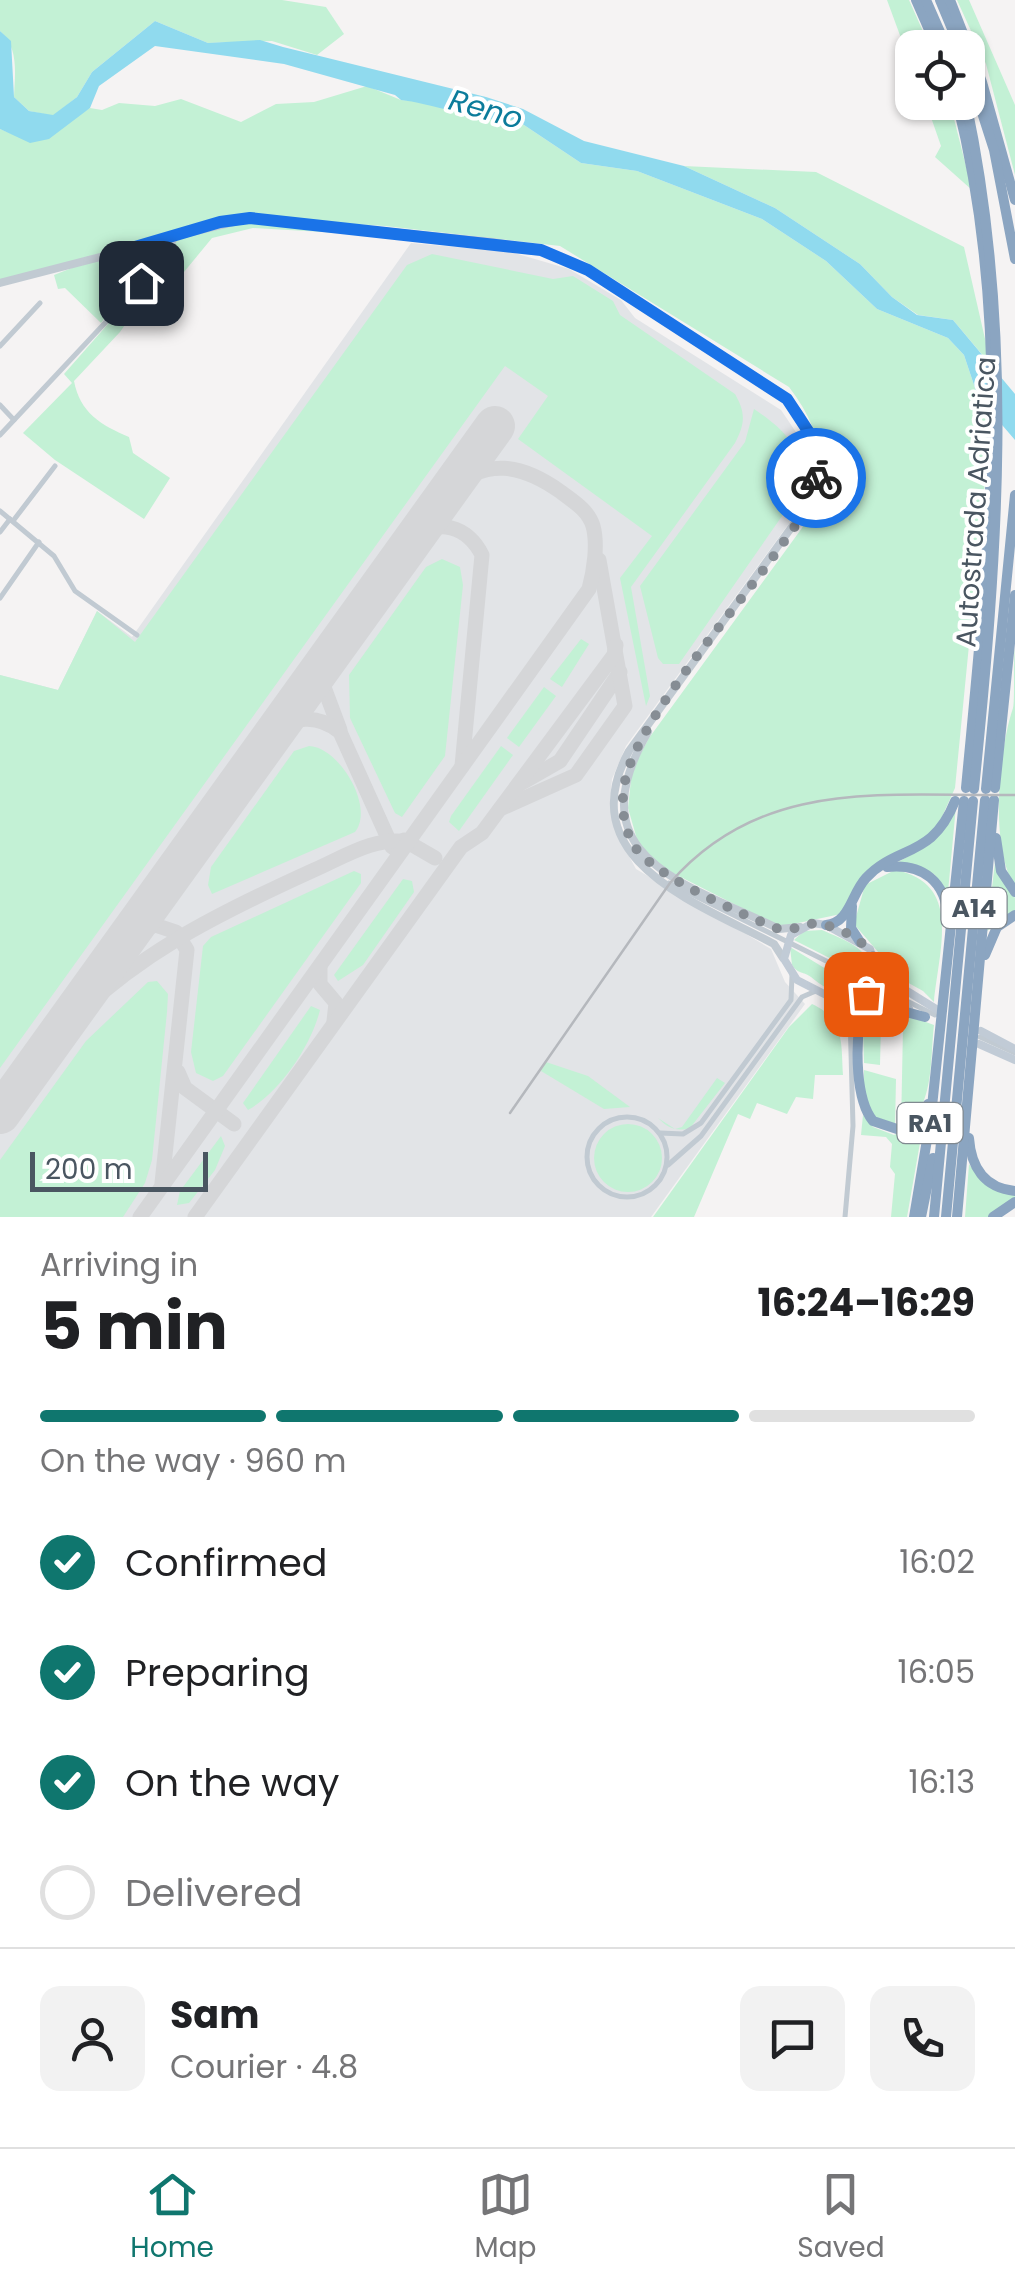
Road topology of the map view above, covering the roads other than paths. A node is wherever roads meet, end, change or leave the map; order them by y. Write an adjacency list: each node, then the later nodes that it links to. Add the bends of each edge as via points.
1 (916, 0): 5 (highway)
2 (926, 0): 6 (highway)
3 (940, 0): 7 (highway)
4 (950, 0): 11 (highway, via 986,92)
5 (929, 30)
6 (939, 30)
7 (952, 30)
8 (962, 120): 39 (highway, via 994,259 1001,361 977,668)
9 (972, 120): 19 (highway)
10 (983, 120): 17 (highway)
11 (1014, 198)
12 (175, 236): 13 (street); 15 (street); 38 (street, via 250,218 541,250 588,270 787,399 814,445 812,494)
13 (151, 244): 14 (street); 15 (street)
14 (135, 247): 16 (street); 18 (street)
15 (161, 257): 20 (street)
16 (84, 259): 18 (street, via 111,257); 21 (street)
17 (1015, 260)
18 (130, 267): 20 (street); 22 (street)
19 (1005, 271)
20 (150, 276): 22 (street)
21 (0, 282)
22 (133, 294): 27 (street)
23 (40, 303): 24 (street)
24 (0, 346)
25 (1010, 373): 39 (highway, Autostrada Adriatica / A14)
26 (0, 404): 27 (street)
27 (14, 420): 28 (street)
28 (0, 435)
29 (55, 466): 32 (street)
30 (1015, 495): 39 (highway, Autostrada Adriatica / A14)
31 (0, 511): 32 (street)
32 (12, 520): 33 (street); 34 (street)
33 (0, 532)
34 (38, 542): 36 (street); 37 (street, via 75,591)
35 (1015, 594): 39 (highway, RA1, via 1002,728)
36 (0, 598)
37 (137, 634)
38 (660, 712): 40 (street, via 625,784 624,815); 41 (street, via 629,751 617,783 618,823)
39 (979, 795): 42 (highway, via 935,836); 45 (highway); 53 (highway, RA1); 56 (highway, RA1); 56 (highway, Autostrada Adriatica / A14)
40 (635, 847): 43 (street); 48 (street, via 667,874 779,929)
41 (636, 863): 43 (street); 50 (street, via 654,880 774,944)
42 (881, 868): 44 (highway); 53 (highway, via 919,870 940,887 948,916)
43 (668, 882): 56 (street)
44 (857, 892): 47 (highway, via 844,918); 49 (highway, via 850,922)
45 (1015, 892)
46 (1015, 915): 56 (highway, via 990,938)
47 (826, 925): 48 (main road); 49 (main road)
48 (800, 928): 50 (main road, via 785,946)
49 (860, 942): 52 (main road, via 873,952)
50 (784, 960): 51 (main road)
51 (792, 975): 54 (main road); 62 (street, via 791,1000 701,1123 682,1134)
52 (877, 975): 55 (main road); 56 (main road)
53 (945, 988): 56 (highway, RA1)
54 (821, 992): 55 (main road, via 846,1001); 57 (street); 63 (street, via 802,997 701,1136)
55 (866, 993): 56 (main road); 57 (street, via 852,1009)
56 (958, 1025): 58 (highway, RA1); 58 (highway, via 881,1003 868,1008 860,1019 862,1088 873,1122 903,1131 920,1120); 59 (main road); 60 (highway, RA1); 61 (highway, Autostrada Adriatica / A14); 70 (highway, Autostrada Adriatica / A14)
57 (852, 1028): 66 (street, via 853,1126)
58 (939, 1044): 67 (highway, RA1)
59 (1015, 1055)
60 (970, 1072): 64 (highway, via 973,1162 993,1185); 71 (highway, RA1)
61 (945, 1092): 68 (highway, A14); 69 (highway, Autostrada Adriatica / A14)
62 (658, 1132): 63 (street); 63 (street, via 636,1118 612,1120 592,1138 589,1167 603,1189 625,1197 651,1190)
63 (666, 1167)
64 (1015, 1191)
65 (1015, 1202): 72 (highway)
66 (844, 1217)
67 (914, 1217)
68 (922, 1217)
69 (934, 1217)
70 (946, 1217)
71 (958, 1217)
72 (993, 1217)

